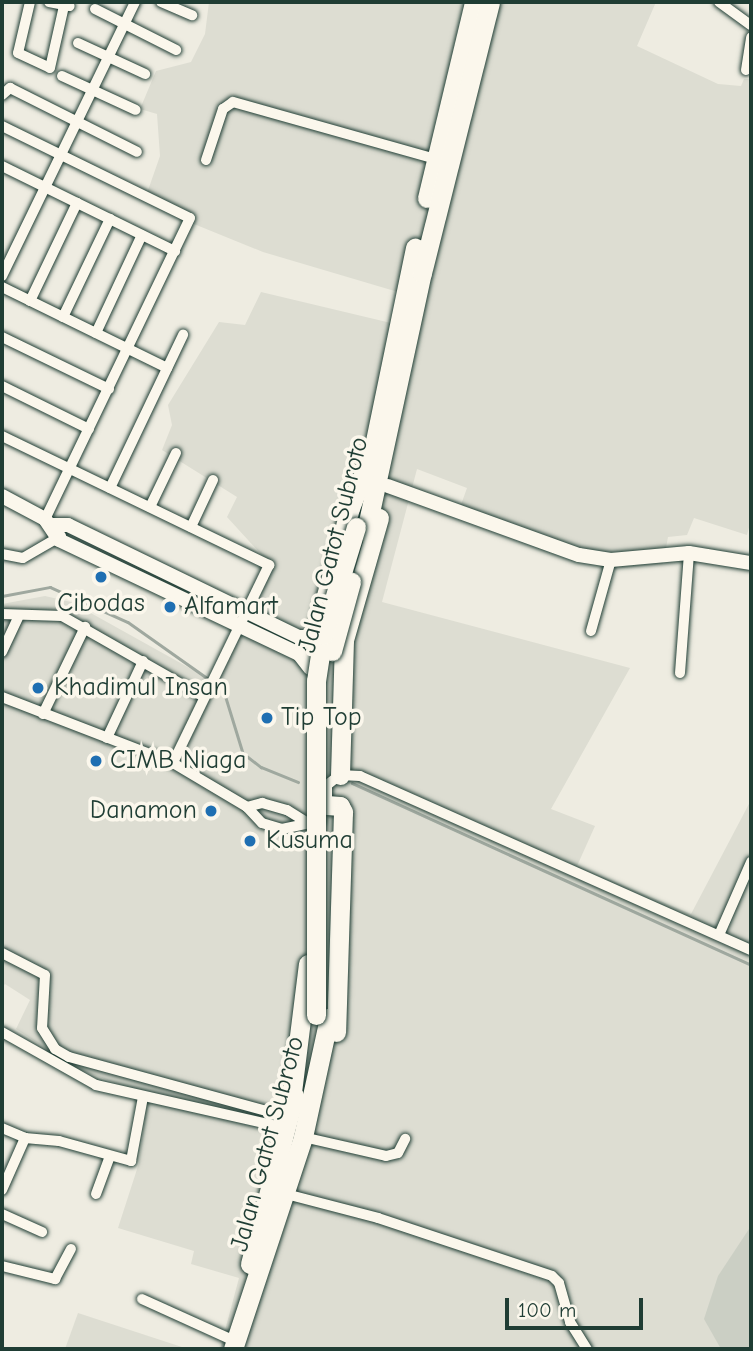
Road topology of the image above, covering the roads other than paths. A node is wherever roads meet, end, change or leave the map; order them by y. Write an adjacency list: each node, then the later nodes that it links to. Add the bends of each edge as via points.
1 (30, 2): 2 (street, via 19,53 50,68 67,6)
2 (49, 2)
3 (135, 2): 10 (street)
4 (162, 2): 9 (street)
5 (474, 2): 26 (highway, Jalan Gatot Subroto)
6 (489, 2): 48 (highway, Jalan Gatot Subroto)
7 (719, 2): 11 (street)
8 (95, 9): 10 (street)
9 (192, 15)
10 (124, 25): 14 (street); 15 (street)
11 (751, 25)
12 (751, 37): 16 (street)
13 (79, 43): 15 (street)
14 (176, 50)
15 (109, 57): 17 (street); 19 (street)
16 (746, 70)
17 (145, 75)
18 (62, 76): 19 (street)
19 (92, 90): 21 (street); 22 (street)
20 (2, 95): 22 (street, via 10,88)
21 (136, 110)
22 (78, 121): 24 (street); 25 (street)
23 (2, 126): 25 (street)
24 (137, 152)
25 (61, 155): 29 (street); 33 (street, via 190,217)
26 (436, 159): 27 (street, via 233,102 223,108); 48 (highway, Jalan Gatot Subroto)
27 (206, 160)
28 (3, 169): 29 (street)
29 (45, 187): 30 (street); 34 (street)
30 (77, 203): 31 (street); 36 (street)
31 (110, 219): 32 (street); 37 (street)
32 (142, 235): 33 (street); 38 (street)
33 (175, 251): 41 (street)
34 (2, 276)
35 (2, 288): 36 (street)
36 (30, 301): 37 (street)
37 (63, 317): 38 (street)
38 (96, 333): 41 (street)
39 (183, 335): 42 (street)
40 (2, 337): 44 (street)
41 (128, 349): 42 (street); 44 (street)
42 (167, 368): 52 (street)
43 (2, 386): 45 (street)
44 (108, 389): 45 (street)
45 (89, 429): 49 (street)
46 (2, 436): 49 (street)
47 (176, 453): 54 (street)
48 (378, 454): 51 (highway); 67 (highway, via 353,498); 87 (highway, Jalan Gatot Subroto, bridge, via 330,669 323,1017)
49 (70, 469): 52 (street); 55 (street)
50 (213, 480): 56 (street)
51 (388, 486): 60 (street, via 549,546); 78 (highway, via 344,640)
52 (110, 488): 54 (street)
53 (2, 496): 55 (street)
54 (150, 507): 56 (street)
55 (55, 523): 57 (street); 64 (street)
56 (191, 527): 64 (street, via 269,565)
57 (59, 540): 59 (street, via 23,558); 64 (street)
58 (689, 553): 60 (street); 61 (street); 71 (street)
59 (2, 554)
60 (611, 560): 66 (street)
61 (751, 563)
62 (3, 617): 63 (street)
63 (18, 617): 65 (street, via 54,614); 68 (street)
64 (240, 619): 67 (street, via 299,637); 70 (street, via 299,654); 72 (street)
65 (85, 627): 69 (street); 74 (street)
66 (591, 631)
67 (314, 637): 70 (highway)
68 (2, 652)
69 (143, 662): 72 (street); 75 (street)
70 (310, 668): 77 (highway)
71 (680, 673)
72 (206, 693): 76 (street)
73 (2, 697): 74 (street)
74 (43, 714): 75 (street)
75 (107, 738): 76 (street)
76 (173, 763): 79 (street)
77 (310, 769): 78 (highway, via 317,783); 80 (highway)
78 (331, 788): 80 (street, via 322,819); 82 (street, via 360,776); 87 (highway, via 342,809 340,990 326,1079)
79 (247, 807): 80 (street, via 262,803); 80 (street, via 262,823 282,829)
80 (310, 823): 87 (highway, via 307,982)
81 (751, 862): 82 (street)
82 (719, 935): 83 (street)
83 (751, 950)
84 (2, 953): 87 (street, via 46,975 42,1028 55,1049 69,1057)
85 (2, 1032): 86 (street, via 80,1079)
86 (143, 1097): 87 (street); 91 (street, via 134,1159)
87 (295, 1120): 90 (street, via 386,1156 398,1153); 94 (highway, Jalan Gatot Subroto); 100 (highway, Jalan Gatot Subroto)
88 (2, 1128): 89 (street)
89 (25, 1138): 91 (street, via 59,1141); 92 (street)
90 (405, 1139)
91 (110, 1156): 93 (street)
92 (2, 1190)
93 (96, 1194)
94 (286, 1194): 100 (highway, Jalan Gatot Subroto); 101 (street, via 378,1218 552,1276 559,1283 570,1322)
95 (2, 1214): 96 (street)
96 (42, 1232)
97 (71, 1249): 98 (street, via 55,1279)
98 (2, 1266)
99 (142, 1299): 100 (street)
100 (230, 1346)
101 (587, 1349)

